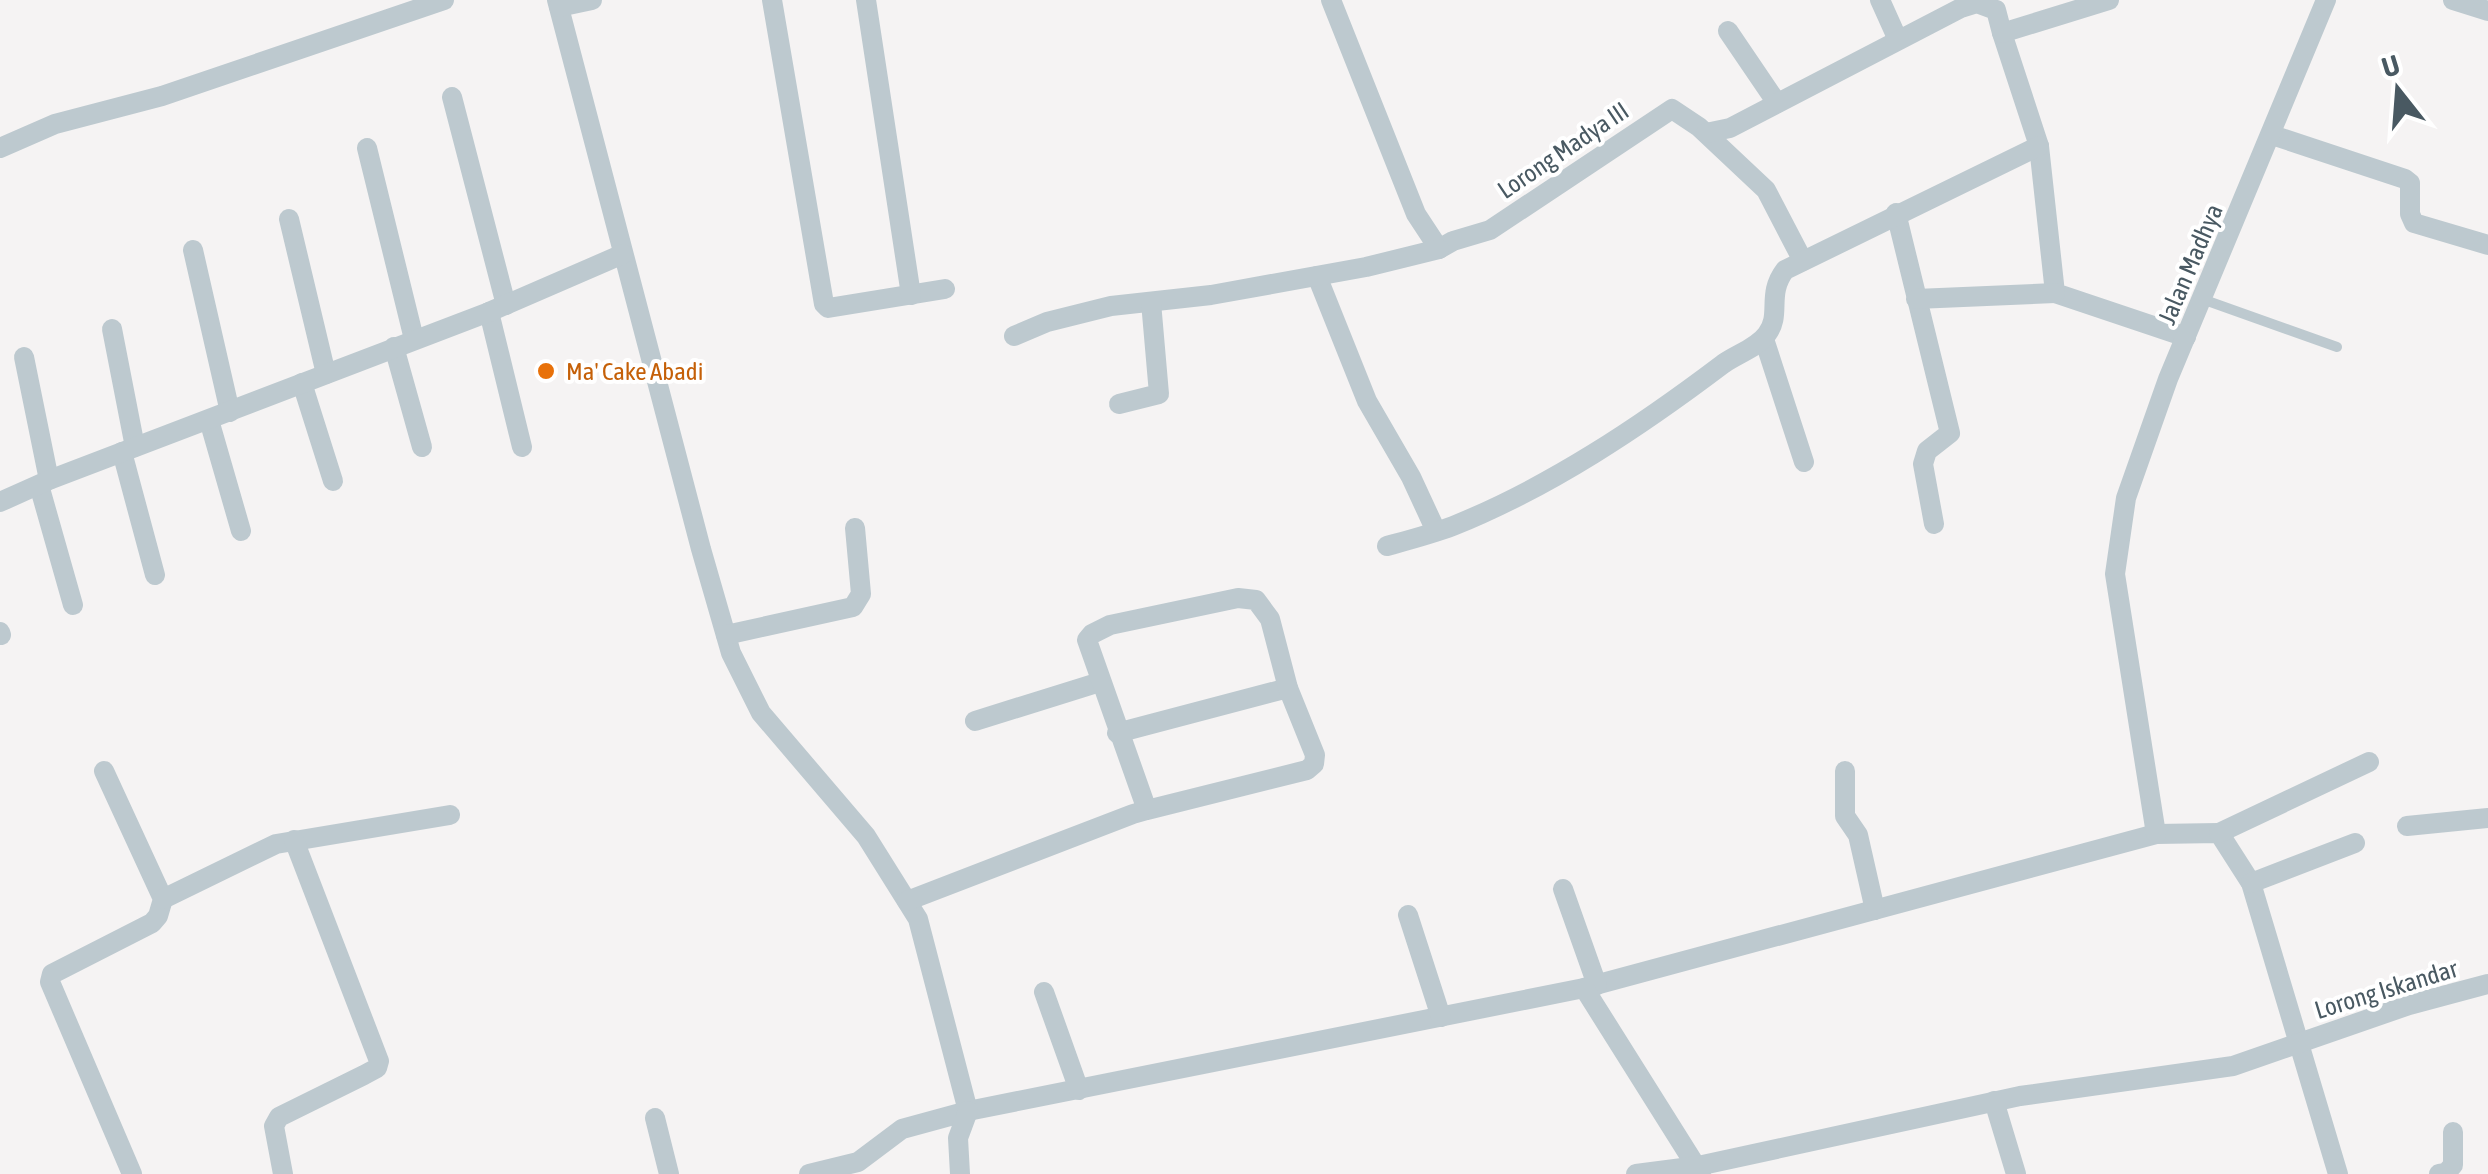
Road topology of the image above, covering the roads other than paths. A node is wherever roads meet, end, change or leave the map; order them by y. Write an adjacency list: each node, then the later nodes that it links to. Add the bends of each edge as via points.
1 (444, 0): 20 (street, via 162,96 56,124)
2 (592, 0): 10 (street)
3 (772, 0): 32 (street, via 824,304)
4 (866, 0): 32 (street)
5 (1331, 0): 25 (street, via 1416,214)
6 (1880, 0): 14 (street)
7 (2110, 0): 13 (street)
8 (2326, 0): 18 (street, Jalan Madhya)
9 (2453, 0): 11 (street)
10 (558, 4): 27 (street)
11 (2488, 10)
12 (1728, 31): 16 (street)
13 (2002, 33): 14 (street, via 1996,10 1977,4); 19 (street)
14 (1898, 40): 16 (street)
15 (452, 97): 36 (street)
16 (1777, 103): 17 (street)
17 (1706, 134): 25 (street, Lorong Madya III, via 1666,111 1490,230); 28 (street, via 1766,190)
18 (2272, 135): 24 (street, via 2408,181 2414,223); 34 (street, Jalan Madhya)
19 (2039, 146): 22 (street); 31 (street)
20 (0, 148)
21 (367, 148): 41 (street)
22 (1896, 213): 28 (street); 33 (street)
23 (289, 219): 44 (street)
24 (2488, 245)
25 (1439, 249): 29 (street)
26 (193, 250): 47 (street)
27 (623, 254): 36 (street); 63 (street)
28 (1803, 261): 40 (street, via 1773,285 1774,316)
29 (1317, 276): 35 (street); 59 (street, via 1367,401)
30 (945, 289): 32 (street)
31 (2055, 293): 33 (street); 39 (street)
32 (911, 294)
33 (1916, 299): 56 (street, via 1950,434 1927,451 1923,464)
34 (2202, 300): 39 (street, Jalan Madhya); 42 (lane)
35 (1151, 302): 38 (street, via 1111,306); 46 (street, via 1159,394)
36 (497, 308): 41 (street); 50 (street)
37 (112, 329): 51 (street)
38 (1014, 336)
39 (2186, 337): 76 (street, Jalan Madhya, via 2126,498 2116,563)
40 (1764, 339): 52 (street); 59 (street, via 1533,488)
41 (404, 343): 44 (street); 49 (street)
42 (2338, 347)
43 (24, 357): 54 (street)
44 (326, 374): 45 (street)
45 (302, 384): 47 (street); 53 (street)
46 (1119, 404)
47 (230, 412): 48 (street)
48 (209, 420): 51 (street); 58 (street)
49 (422, 447)
50 (522, 448)
51 (128, 450): 54 (street); 61 (street)
52 (1804, 462)
53 (334, 481)
54 (44, 482): 55 (street); 62 (street)
55 (0, 502)
56 (1934, 524)
57 (855, 528): 63 (street, via 860,594 853,607)
58 (240, 530)
59 (1436, 531): 60 (street)
60 (1387, 546)
61 (155, 575)
62 (73, 606)
63 (726, 636): 82 (street, via 761,712 866,836)
64 (1100, 682): 65 (street, via 1087,646 1092,634 1238,598 1256,600 1270,619); 66 (street); 67 (street)
65 (1288, 688): 67 (street); 71 (street, via 1314,764)
66 (975, 721)
67 (1118, 732): 71 (street)
68 (2369, 762): 75 (street)
69 (104, 771): 81 (street)
70 (1845, 771): 83 (street, via 1846,816 1858,835)
71 (1147, 810): 82 (street)
72 (450, 815): 77 (street)
73 (2488, 818): 74 (street)
74 (2407, 826)
75 (2219, 833): 76 (street); 79 (street)
76 (2156, 834): 83 (street)
77 (294, 840): 81 (street); 97 (street, via 379,1061 377,1068 279,1117 274,1126)
78 (2356, 843): 79 (street)
79 (2252, 884): 89 (street)
80 (1564, 889): 86 (street)
81 (163, 899): 96 (street, via 152,923 52,974 50,982)
82 (907, 902): 92 (street, via 918,919)
83 (1875, 910): 86 (street)
84 (1408, 915): 88 (street)
85 (2488, 984): 89 (street, Lorong Iskandar)
86 (1591, 987): 88 (street); 95 (street)
87 (1044, 992): 90 (street)
88 (1440, 1017): 90 (street)
89 (2300, 1043): 91 (street, Lorong Iskandar, via 2234,1066); 103 (street)
90 (1079, 1090): 92 (street)
91 (1994, 1101): 95 (street, Lorong Iskandar); 102 (street)
92 (968, 1110): 99 (street, via 902,1129 858,1162); 100 (street, via 958,1138)
93 (655, 1118): 98 (street)
94 (2453, 1132): 104 (street, via 2453,1165)
95 (1700, 1170): 101 (street, Lorong Iskandar)
96 (132, 1174)
97 (283, 1174)
98 (668, 1174)
99 (809, 1174)
100 (960, 1174)
101 (1636, 1174)
102 (2016, 1174)
103 (2338, 1174)
104 (2440, 1174)

